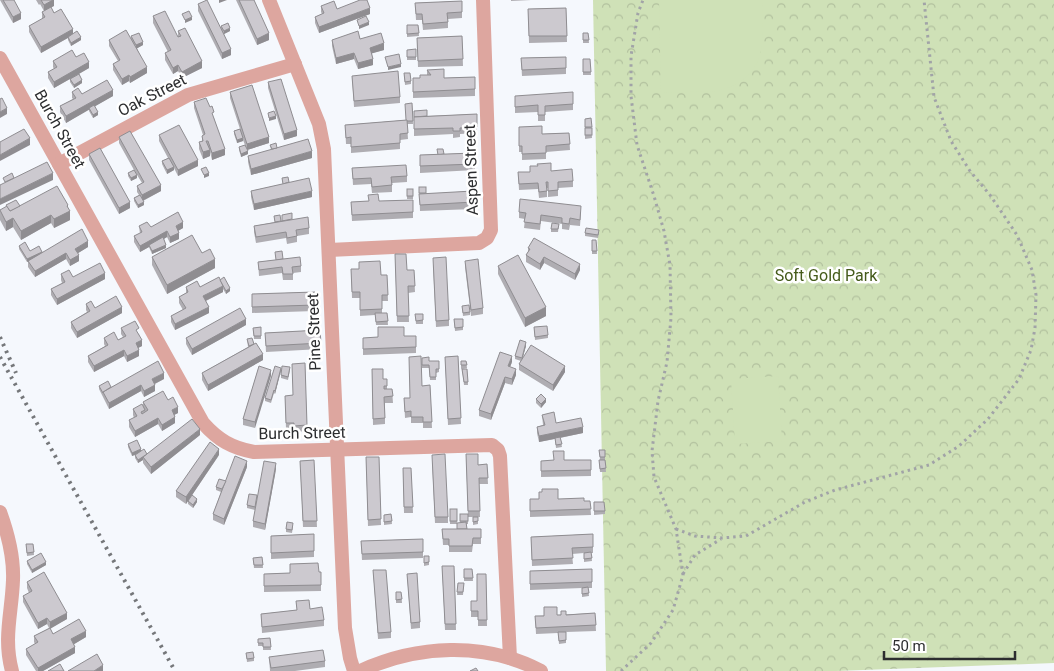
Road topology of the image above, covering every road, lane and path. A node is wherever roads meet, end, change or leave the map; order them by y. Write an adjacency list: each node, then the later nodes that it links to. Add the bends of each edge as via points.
1 (269, 0): 6 (street, Pine Street)
2 (483, 0): 8 (street, Aspen Street, via 491,230 487,238 479,243)
3 (643, 0): 11 (path, via 631,56 631,96 637,144 664,231 670,265 671,318 667,362 652,451 654,477)
4 (924, 0): 12 (path, via 934,97 951,141 970,172 1018,235 1032,270 1036,303 1031,350 1019,379 988,419 959,446 929,465 835,490 805,502 746,536)
5 (0, 58): 7 (street, Burch Street)
6 (295, 64): 7 (street, Oak Street, via 188,94); 8 (street, Pine Street, via 319,124 324,149)
7 (59, 164): 9 (street, Burch Street, via 211,432 240,450 254,452)
8 (329, 250): 9 (street, Pine Street)
9 (337, 450): 15 (street, Burch Street, via 492,446 498,450); 17 (street, Pine Street, via 345,628)
10 (0, 512): 14 (street, via 12,559 13,577)
11 (676, 529): 12 (path, via 695,536); 13 (path)
12 (722, 538): 13 (path, via 695,555)
13 (683, 575): 20 (path, via 673,610 650,643)
14 (6, 594): 16 (street)
15 (510, 658): 18 (street, via 470,651 437,650 410,654); 19 (street)
16 (12, 671)
17 (354, 671)
18 (360, 671)
19 (541, 671)
20 (621, 671)

